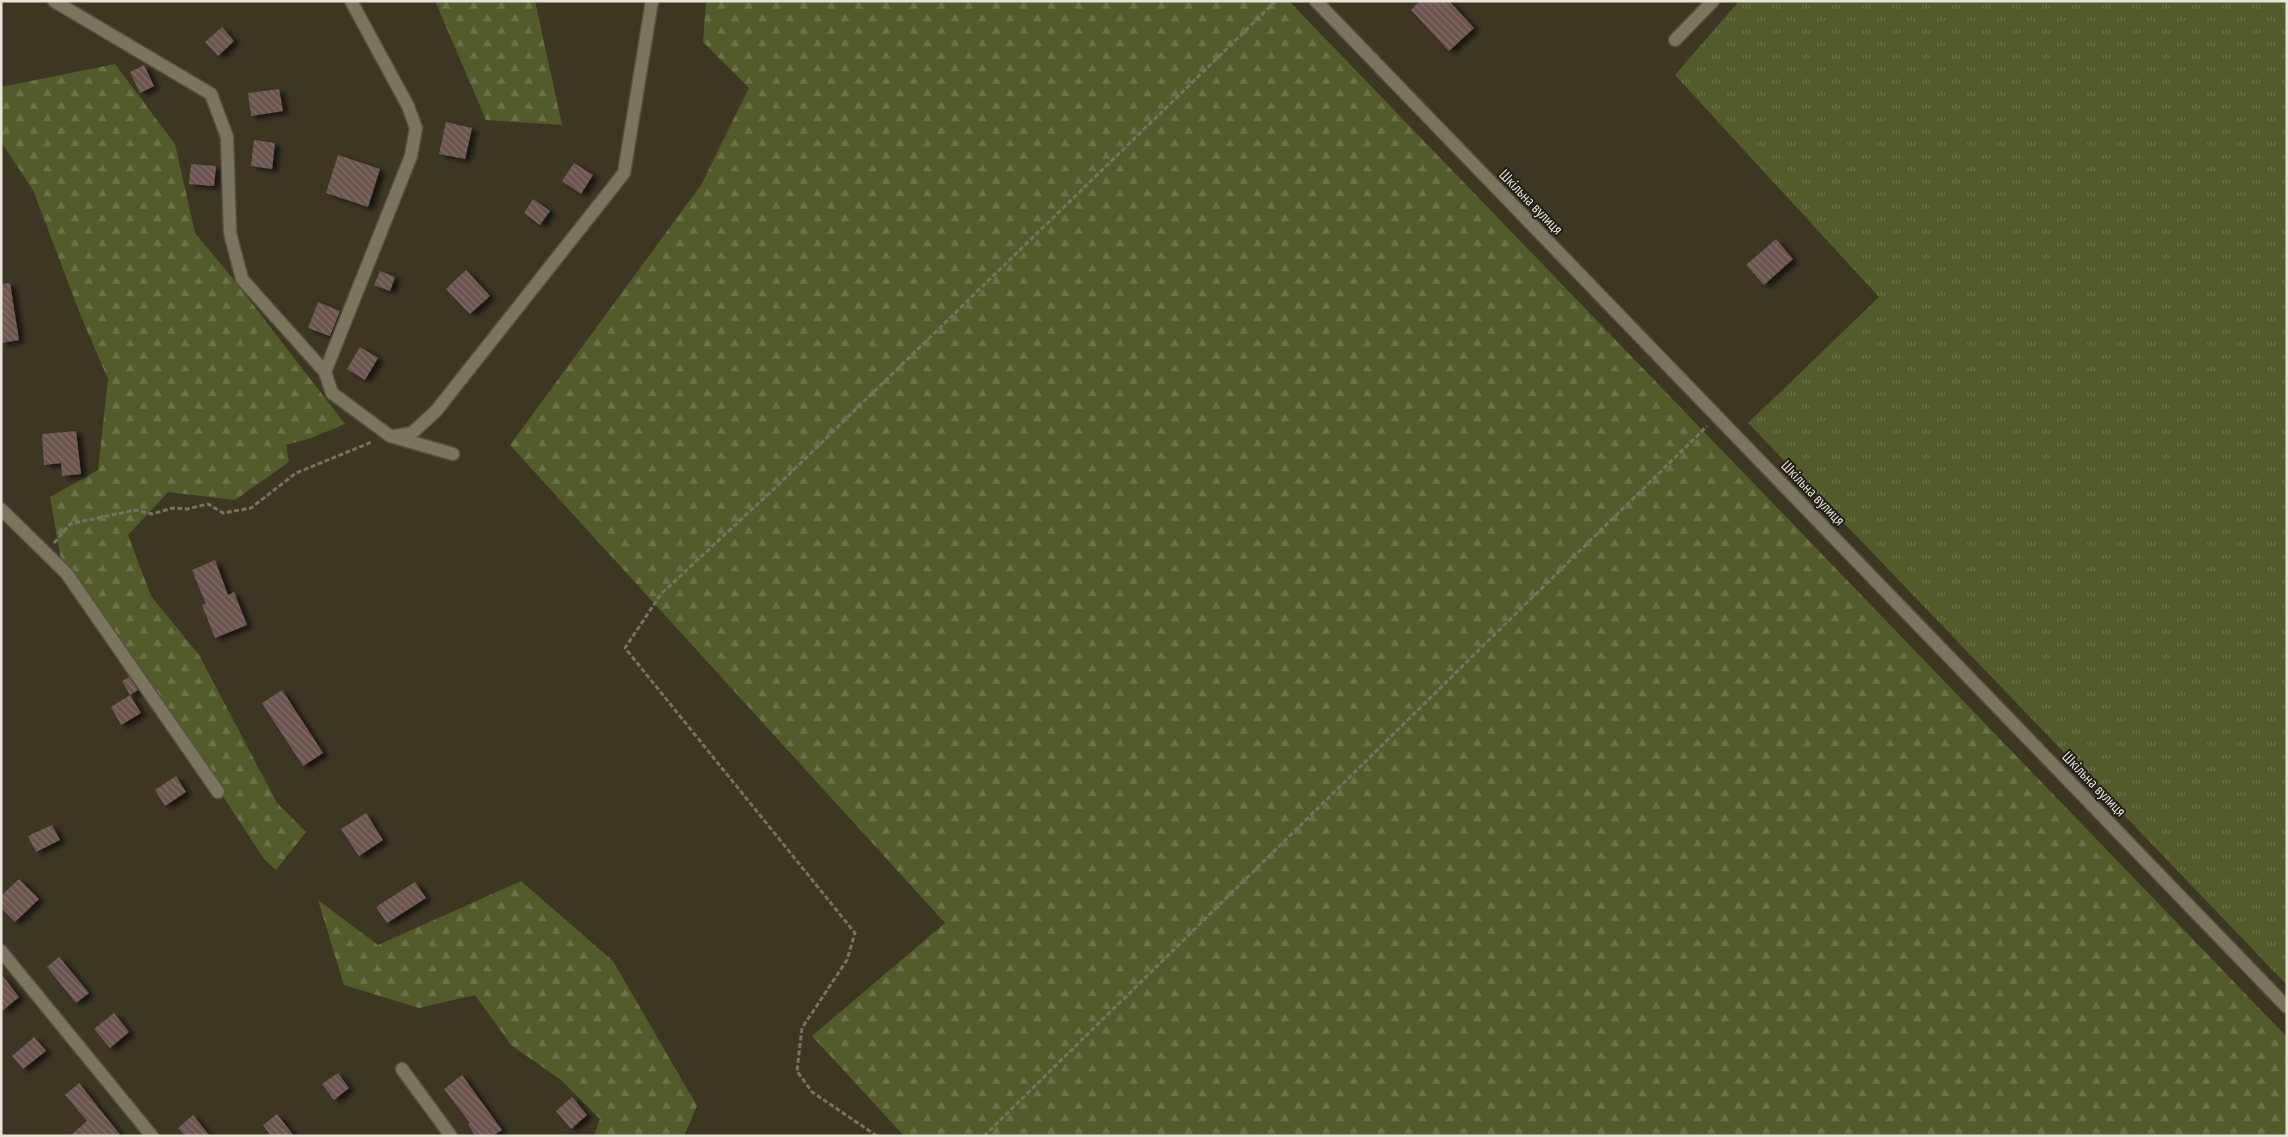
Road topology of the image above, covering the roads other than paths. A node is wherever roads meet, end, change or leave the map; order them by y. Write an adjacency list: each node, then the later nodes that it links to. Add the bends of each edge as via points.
1 (54, 1): 7 (street, via 211,94 227,136 230,233 242,279)
2 (351, 1): 7 (street, via 408,106 416,128 412,156)
3 (652, 1): 8 (street, via 624,173 436,411 412,433)
4 (1316, 1): 13 (street, Шкільна вулиця)
5 (1713, 1): 6 (street)
6 (1675, 40)
7 (325, 372): 8 (street, via 332,393)
8 (390, 436): 9 (street)
9 (453, 454)
10 (1, 507): 11 (street, via 67,574)
11 (218, 792)
12 (1, 951): 15 (street)
13 (2287, 1007)
14 (402, 1069): 16 (street)
15 (152, 1136)
16 (451, 1136)

